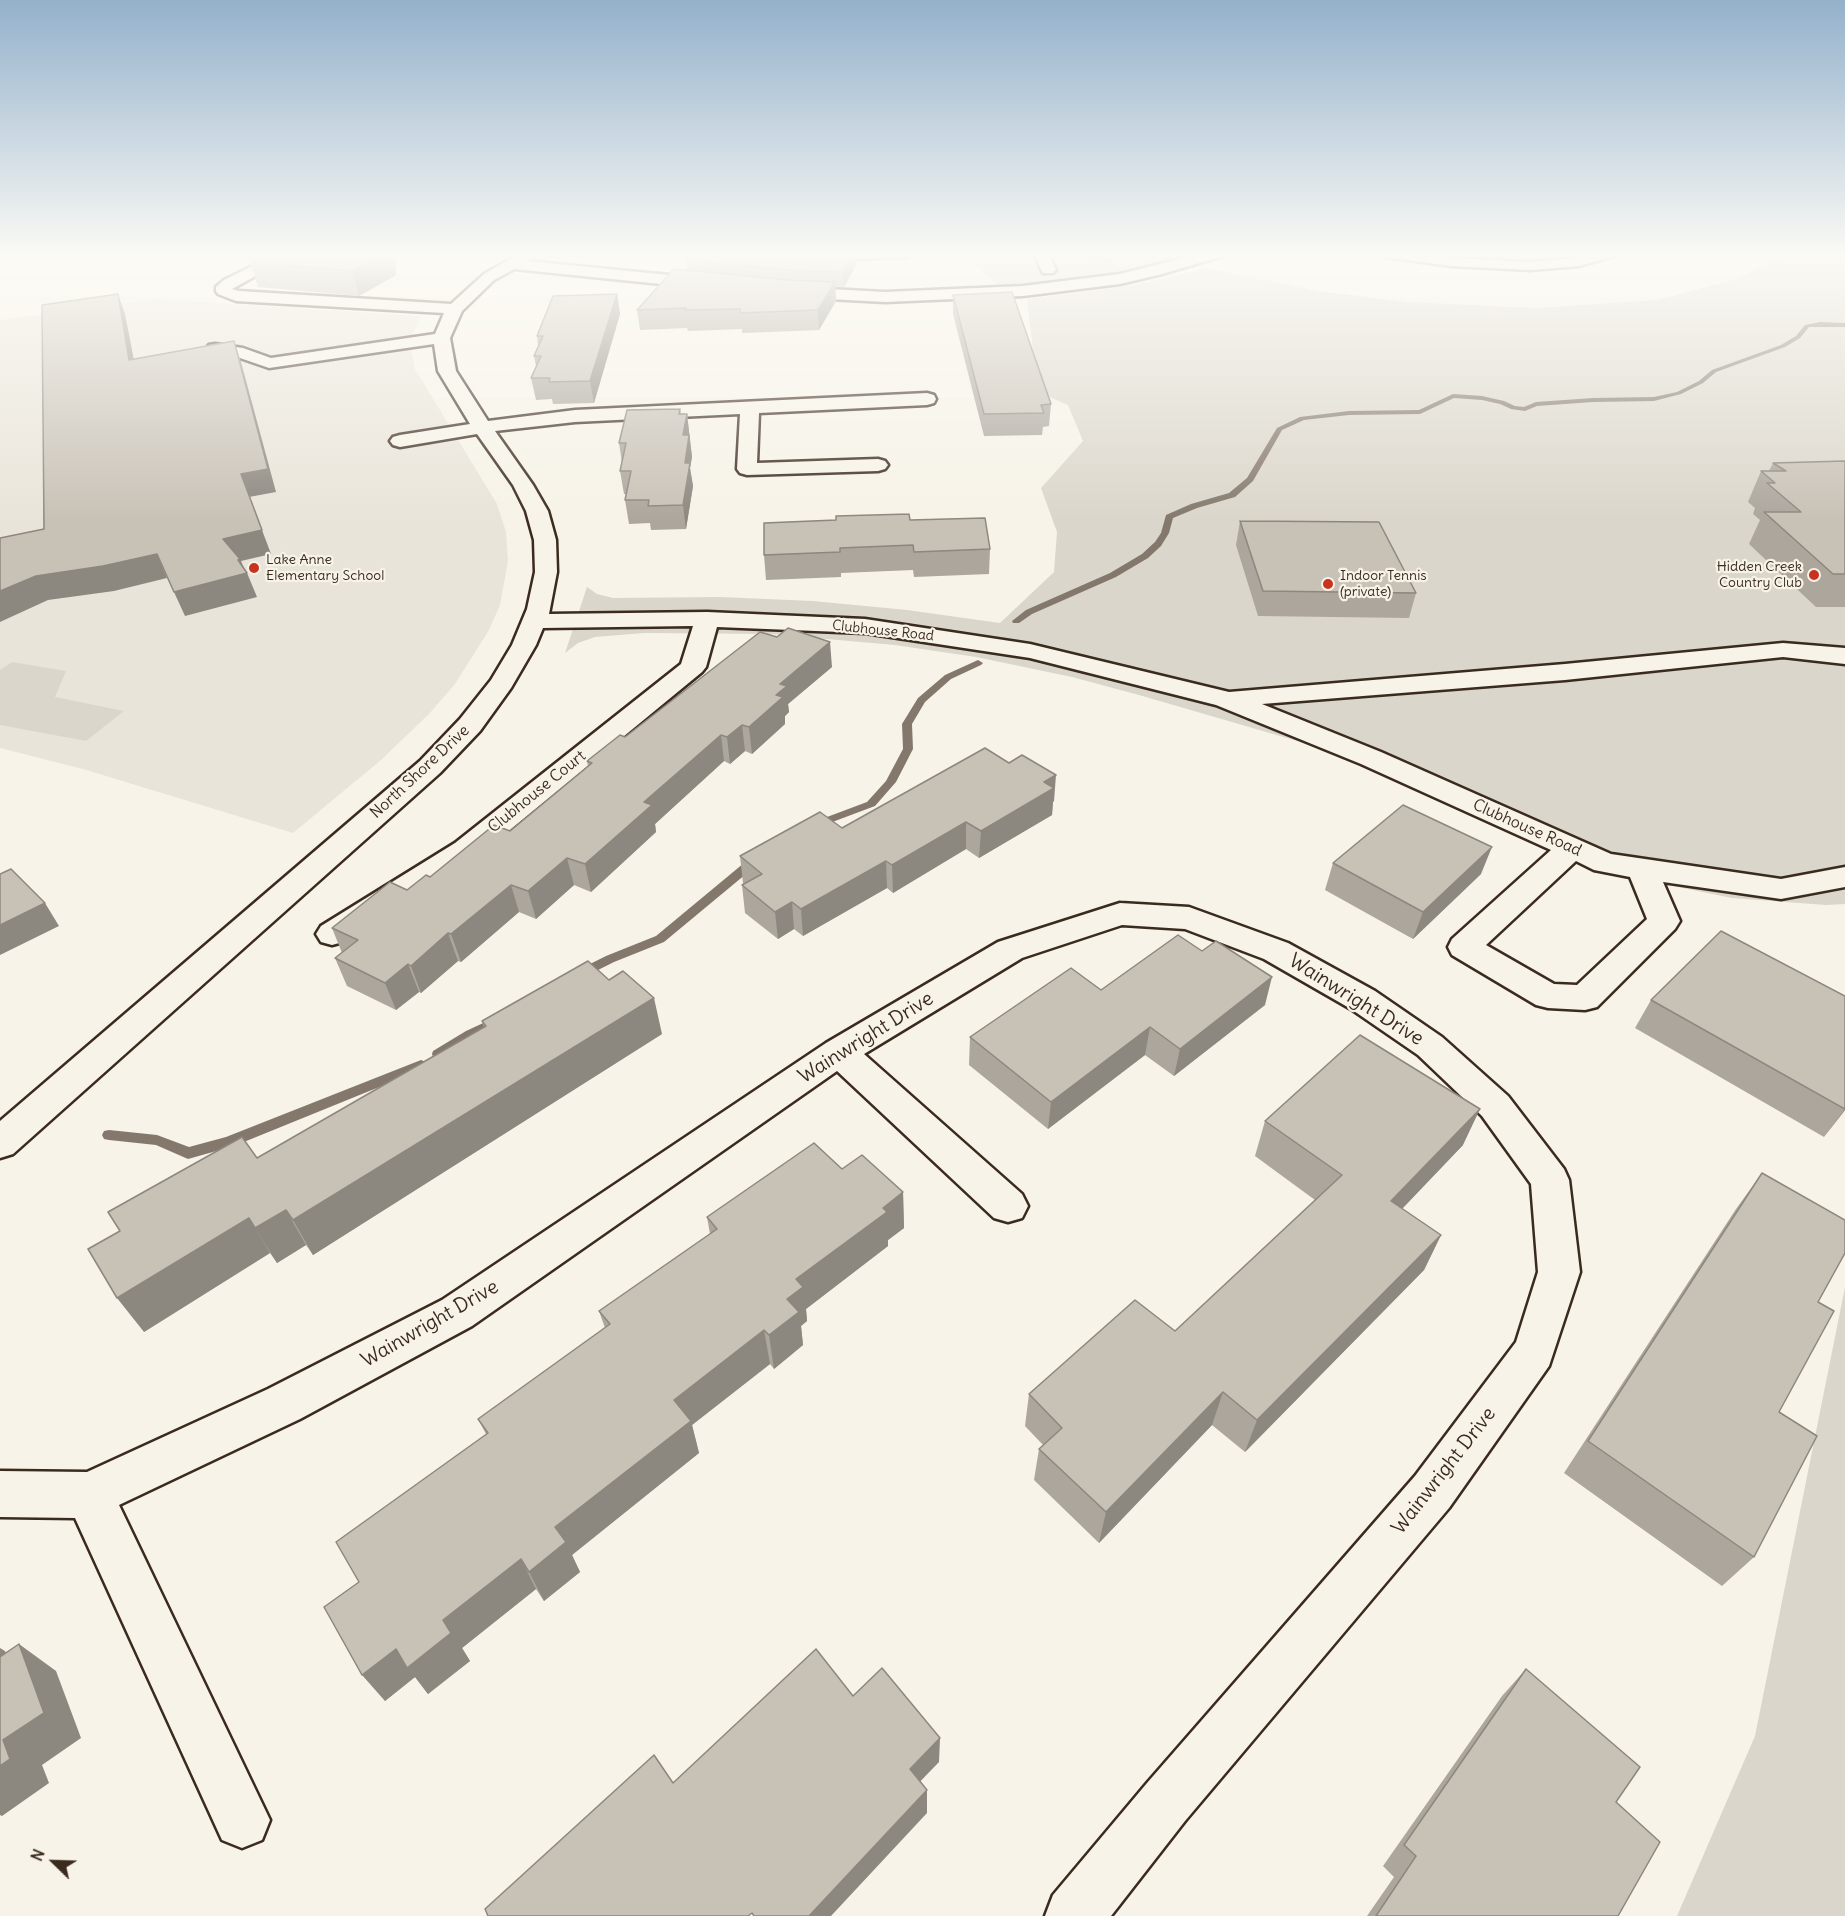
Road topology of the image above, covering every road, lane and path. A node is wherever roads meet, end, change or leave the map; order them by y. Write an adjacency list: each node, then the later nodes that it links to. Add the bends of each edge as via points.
1 (411, 342): 3 (street, via 269,363 243,353)
2 (443, 342): 6 (street, North Shore Drive, via 447,371)
3 (215, 349)
4 (927, 399): 5 (street)
5 (750, 408): 6 (street, via 575,416); 8 (street, via 747,469)
6 (482, 427): 7 (street); 10 (street, North Shore Drive, via 523,485 537,511 545,540 546,572)
7 (400, 441)
8 (878, 465)
9 (707, 619): 10 (street, Clubhouse Road); 12 (street, Clubhouse Road, via 865,626 1030,651); 16 (street, Clubhouse Court, via 693,668 466,850)
10 (534, 621): 18 (street, North Shore Drive, via 502,683 470,725 430,767)
11 (1845, 656): 12 (street, Clubhouse Road, via 1783,650)
12 (1225, 699): 13 (street, Clubhouse Road, via 1371,758)
13 (1572, 848): 14 (street, Clubhouse Road, via 1605,863); 14 (street, via 1464,948 1548,996 1585,998 1664,921)
14 (1642, 868): 15 (street, Clubhouse Road, via 1781,889)
15 (1845, 877)
16 (332, 934)
17 (839, 1052): 19 (street); 21 (street, Wainwright Drive, via 457,1313 284,1404); 23 (street, Wainwright Drive, via 1010,950 1120,914 1189,918 1276,951 1356,995 1430,1046 1495,1106 1550,1180 1559,1272 1534,1352 1432,1492 1166,1802)
18 (0, 1143)
19 (1008, 1206)
20 (0, 1494): 21 (street, Wainwright Drive)
21 (89, 1495): 22 (street)
22 (242, 1820)
23 (1074, 1916)

